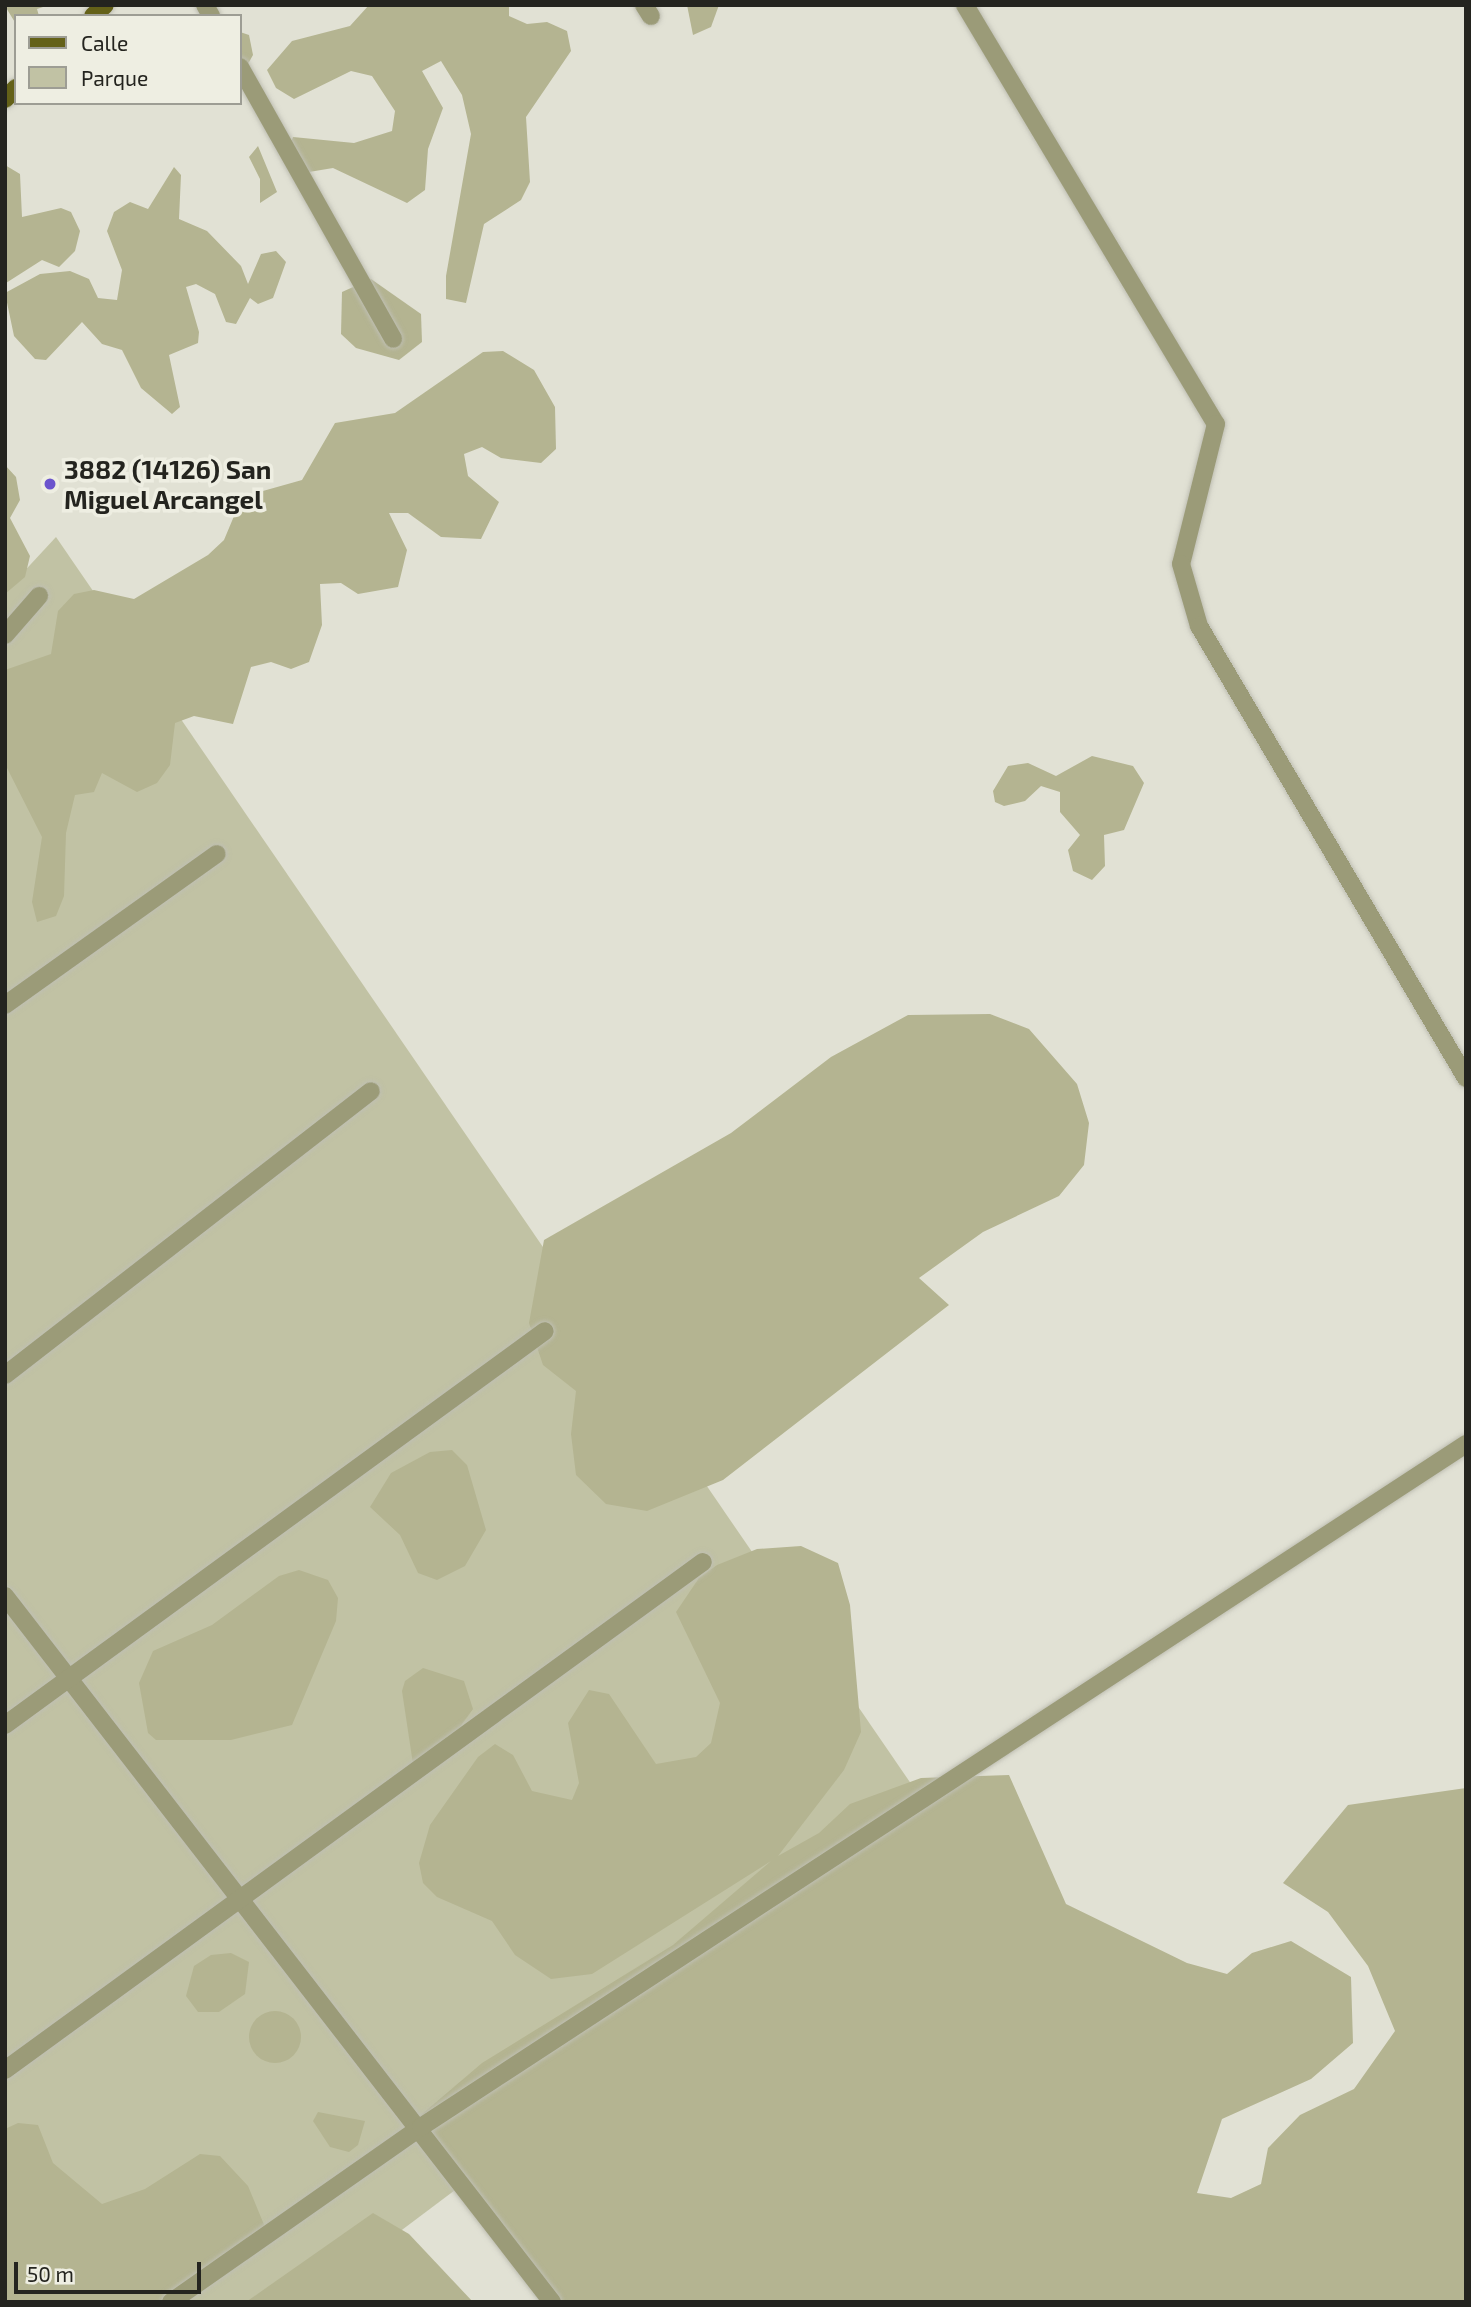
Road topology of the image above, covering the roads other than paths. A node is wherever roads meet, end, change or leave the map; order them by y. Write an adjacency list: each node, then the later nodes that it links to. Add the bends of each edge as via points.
1 (965, 5): 8 (street, via 1216,424 1181,564 1199,626)
2 (242, 71): 3 (street)
3 (393, 339)
4 (39, 596): 5 (street)
5 (5, 635)
6 (217, 854): 7 (street)
7 (5, 1005)
8 (1466, 1078)
9 (371, 1091): 11 (street)
10 (545, 1331): 15 (street)
11 (5, 1375)
12 (1466, 1444): 19 (street)
13 (703, 1562): 17 (street)
14 (5, 1596): 15 (street)
15 (66, 1680): 16 (street); 17 (street)
16 (5, 1725)
17 (238, 1900): 18 (street); 19 (street)
18 (5, 2070)
19 (421, 2127): 20 (street); 21 (street)
20 (171, 2302)
21 (552, 2302)

